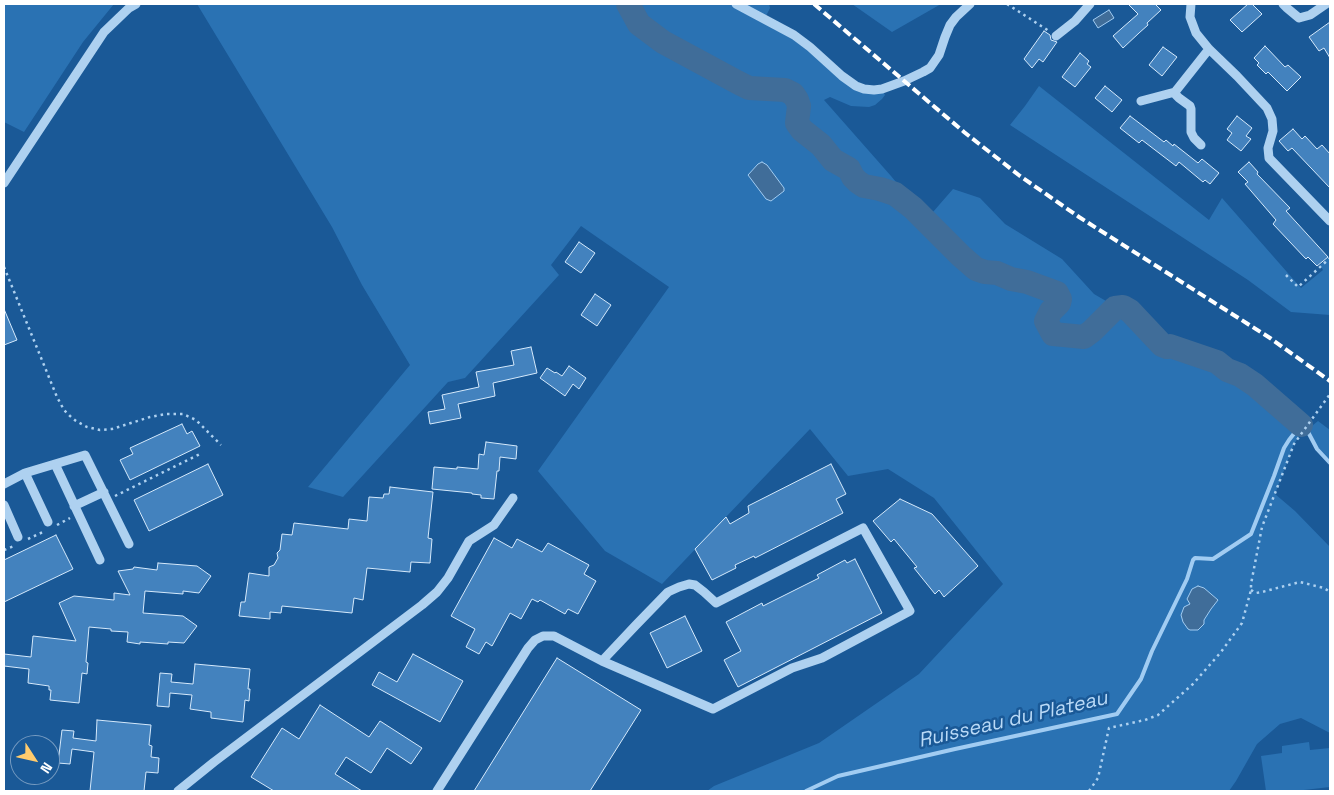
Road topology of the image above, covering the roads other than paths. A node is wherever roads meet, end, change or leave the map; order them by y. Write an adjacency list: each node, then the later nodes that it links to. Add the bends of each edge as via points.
1 (136, 4): 13 (street, via 104,32)
2 (736, 4): 3 (street, via 794,35 856,86 874,90 904,81 930,68 939,55 950,25)
3 (970, 4)
4 (1090, 4): 8 (street)
5 (1191, 4): 9 (street, via 1190,17 1196,33)
6 (1284, 4): 7 (street, via 1299,18)
7 (1326, 4)
8 (1056, 36)
9 (1209, 49): 10 (street); 14 (street, via 1267,108 1273,131 1269,158)
10 (1175, 92): 11 (street); 12 (street, via 1190,106 1192,132)
11 (1141, 101)
12 (1201, 146)
13 (4, 183)
14 (1330, 221)
15 (54, 464): 16 (street); 18 (street, via 85,455); 21 (street)
16 (25, 473): 17 (street); 22 (street)
17 (4, 484)
18 (106, 496): 21 (street); 24 (street)
19 (513, 498): 27 (street, via 494,525 469,541 437,592)
20 (4, 506): 23 (street)
21 (76, 510): 25 (street)
22 (50, 525)
23 (18, 537)
24 (129, 544)
25 (100, 560)
26 (602, 661): 26 (street, via 668,592 689,584 716,603 863,528 910,611 822,658 792,668 713,709); 28 (street, via 554,636 535,640)
27 (178, 791)
28 (437, 791)

